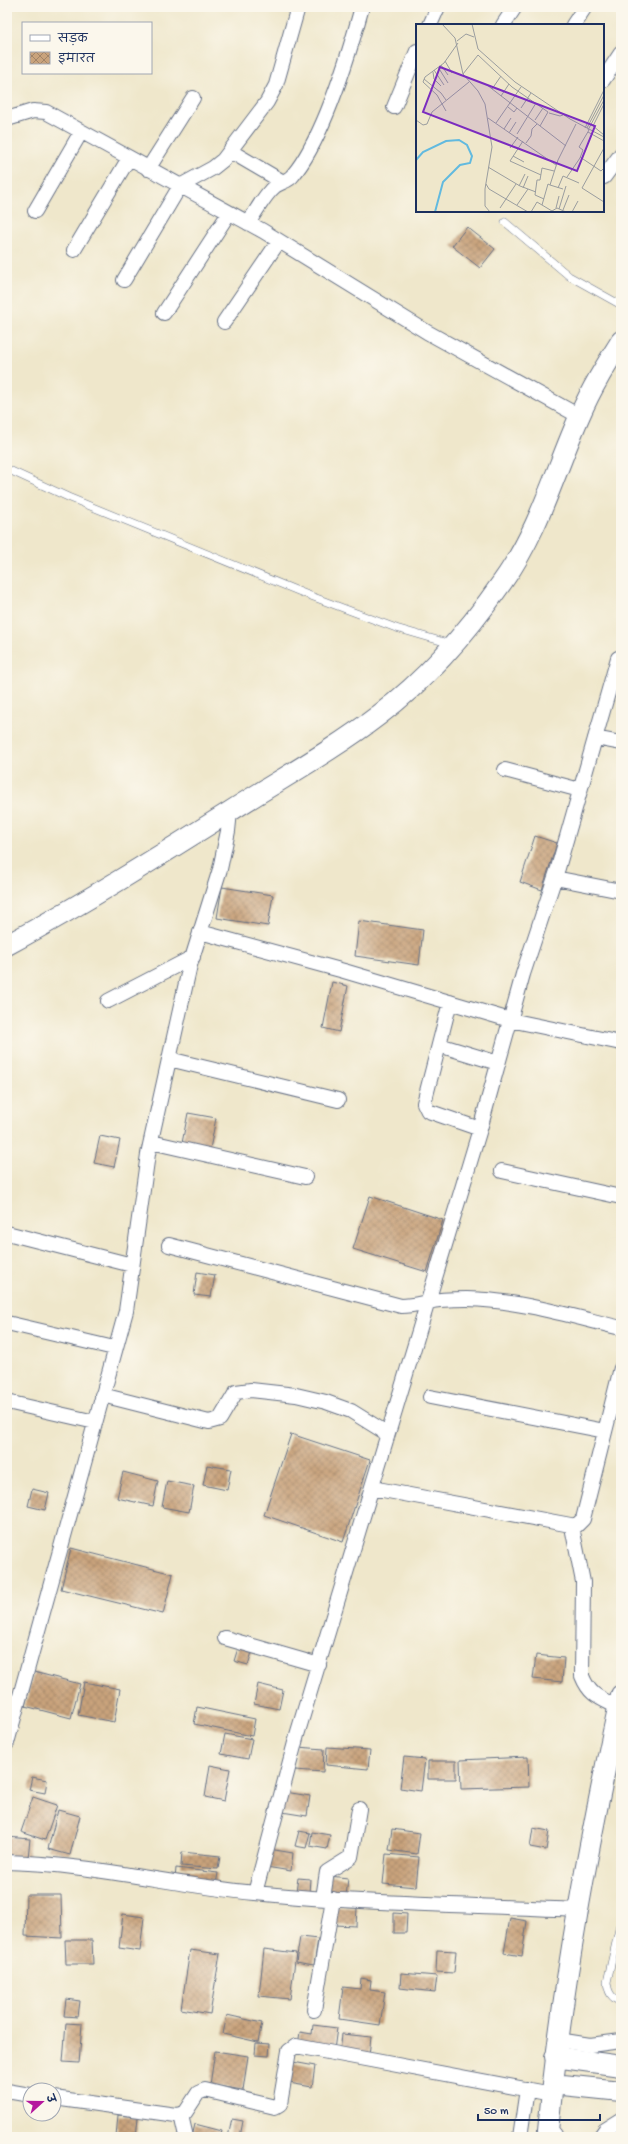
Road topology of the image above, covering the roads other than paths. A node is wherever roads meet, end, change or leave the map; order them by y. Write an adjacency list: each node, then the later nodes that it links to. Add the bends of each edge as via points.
1 (298, 7): 16 (street, via 276,85 267,102)
2 (362, 7): 21 (street, via 337,86 313,144 294,174)
3 (438, 7): 6 (street)
4 (515, 7): 7 (street)
5 (585, 7): 8 (street)
6 (430, 24)
7 (504, 24)
8 (574, 24)
9 (416, 53): 13 (street)
10 (621, 53): 11 (street)
11 (604, 78)
12 (193, 98): 19 (street)
13 (394, 107)
14 (7, 119): 15 (street, via 41,110)
15 (81, 132): 18 (street); 23 (street)
16 (230, 151): 21 (street); 22 (street, via 214,168)
17 (621, 154): 20 (street)
18 (129, 158): 19 (street); 28 (street)
19 (148, 168): 22 (street)
20 (604, 177)
21 (283, 182): 26 (street, via 271,190)
22 (180, 186): 24 (street); 29 (street)
23 (35, 211)
24 (229, 213): 26 (street); 31 (street)
25 (505, 222): 30 (lane, via 569,276)
26 (248, 223): 27 (street)
27 (279, 241): 32 (street); 34 (street, via 427,332)
28 (74, 250)
29 (124, 280)
30 (621, 305)
31 (164, 313)
32 (224, 322)
33 (621, 341): 34 (street, via 595,383)
34 (579, 416): 36 (street, via 550,493 528,539 505,580)
35 (7, 469): 36 (lane, via 68,497 303,593 396,628)
36 (453, 644): 42 (street, via 426,675 380,715)
37 (618, 658): 38 (street)
38 (595, 738): 39 (street); 41 (street)
39 (621, 743)
40 (504, 770): 41 (street)
41 (580, 790): 43 (street)
42 (230, 812): 45 (street, via 220,869); 46 (street)
43 (555, 878): 44 (street); 50 (street)
44 (621, 891)
45 (200, 932): 47 (street); 49 (street)
46 (7, 945)
47 (193, 956): 48 (street); 53 (street)
48 (108, 1001)
49 (450, 1002): 50 (street); 52 (street)
50 (510, 1020): 51 (street); 54 (street)
51 (621, 1043)
52 (439, 1045): 54 (street); 56 (street, via 425,1107 428,1111)
53 (169, 1059): 55 (street); 57 (street)
54 (498, 1063): 56 (street)
55 (338, 1100)
56 (480, 1129): 64 (street)
57 (151, 1142): 59 (street); 63 (street)
58 (502, 1171): 60 (street)
59 (306, 1177)
60 (621, 1197)
61 (7, 1233): 63 (street)
62 (169, 1245): 64 (street, via 401,1306)
63 (132, 1265): 67 (street, via 126,1311)
64 (428, 1302): 66 (street, via 493,1300); 74 (street)
65 (7, 1323): 67 (street)
66 (621, 1328)
67 (114, 1348): 69 (street)
68 (621, 1368): 73 (street)
69 (102, 1395): 72 (street); 74 (street, via 209,1422 220,1419 233,1396 241,1390 296,1395 351,1411)
70 (430, 1397): 73 (street)
71 (7, 1402): 72 (street)
72 (95, 1422): 80 (street)
73 (605, 1431): 76 (street, via 584,1518)
74 (388, 1434): 75 (street)
75 (372, 1488): 76 (street); 78 (street)
76 (572, 1527): 79 (street, via 583,1582 582,1676 587,1689 596,1697)
77 (225, 1638): 78 (street)
78 (319, 1665): 83 (street)
79 (620, 1701): 85 (street, via 597,1805)
80 (7, 1743)
81 (359, 1809): 84 (street, via 351,1857 328,1872)
82 (7, 1862): 83 (street, via 109,1870)
83 (255, 1893): 84 (street)
84 (328, 1898): 85 (street); 88 (street)
85 (578, 1910): 90 (street)
86 (621, 1920): 87 (lane, via 607,1982 608,1991)
87 (621, 2002)
88 (314, 2010)
89 (621, 2041): 90 (street)
90 (556, 2048): 91 (street); 93 (street)
91 (621, 2066)
92 (527, 2089): 93 (street); 98 (street, via 296,2046 288,2051 278,2107 201,2090); 102 (street)
93 (552, 2089): 95 (street); 100 (street)
94 (7, 2091): 96 (street)
95 (621, 2092)
96 (22, 2094)
97 (62, 2099): 98 (street)
98 (182, 2115): 101 (street)
99 (621, 2120): 103 (street, via 605,2130)
100 (547, 2135)
101 (186, 2137)
102 (520, 2137)
103 (600, 2137)

